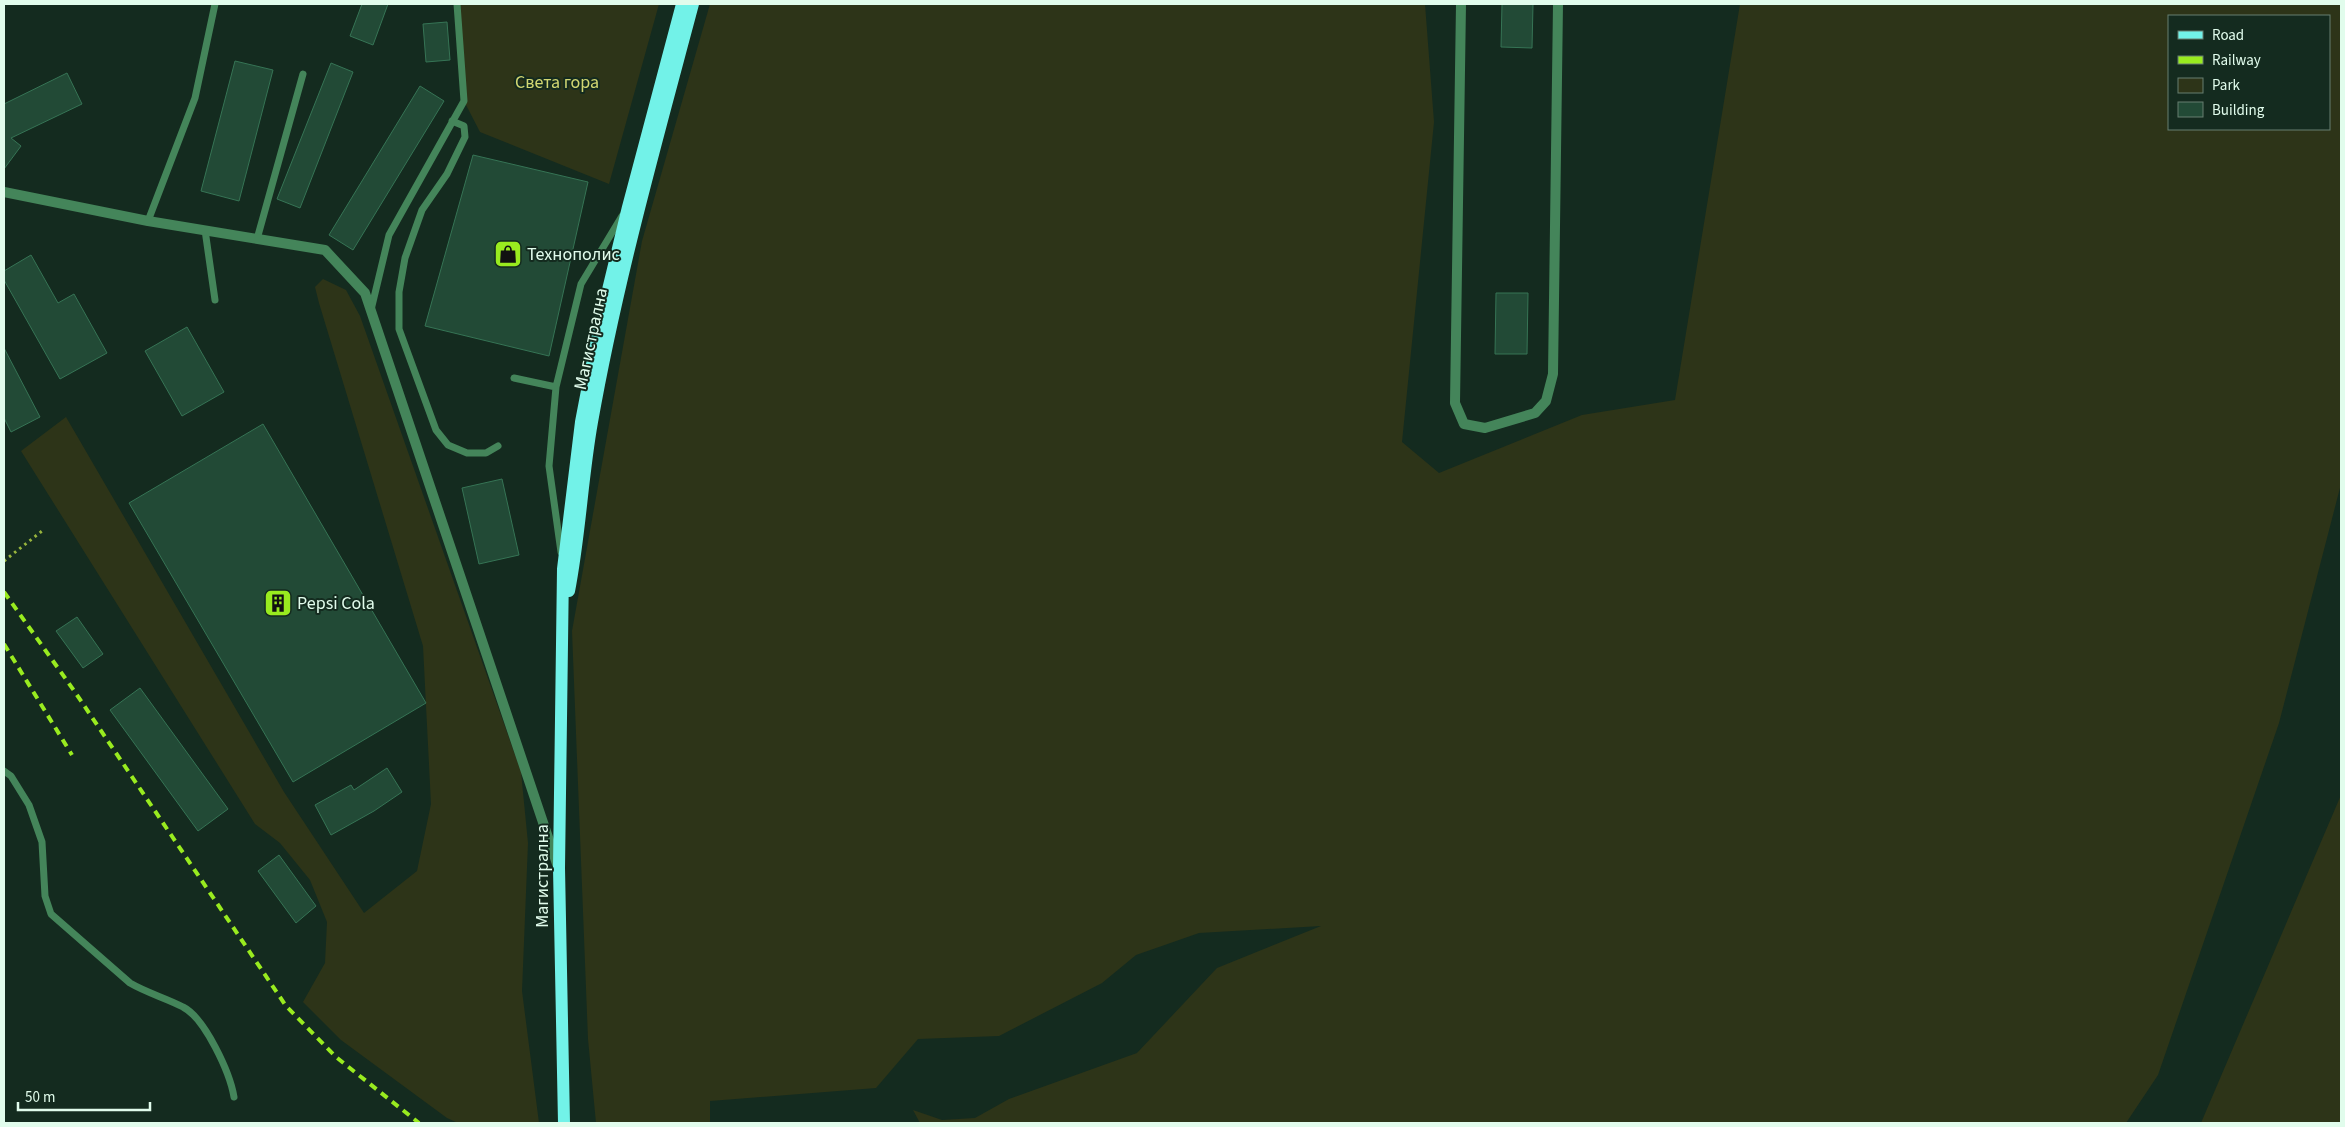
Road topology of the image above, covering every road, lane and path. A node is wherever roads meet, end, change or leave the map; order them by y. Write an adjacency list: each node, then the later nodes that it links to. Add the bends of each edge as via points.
1 (215, 4): 11 (lane, via 195,98)
2 (457, 4): 8 (lane, via 464,101)
3 (682, 4): 10 (main road, Магистрална)
4 (692, 4): 22 (main road, Магистрална, via 611,326 592,424 573,570)
5 (1461, 4): 6 (street, via 1455,403 1464,424 1485,428 1534,413 1546,401 1553,374)
6 (1558, 4)
7 (303, 74): 13 (lane)
8 (452, 121): 15 (lane, via 389,235); 18 (lane, via 464,126 465,137 447,174 422,210 405,258 399,292 398,329 436,430 448,446 467,453 486,453)
9 (4, 192): 11 (street)
10 (628, 207): 17 (lane, via 580,284); 21 (main road, Магистрална, via 600,323 581,422)
11 (148, 221): 12 (street)
12 (205, 230): 13 (street); 14 (lane)
13 (257, 239): 15 (street, via 325,250 365,293)
14 (215, 300)
15 (371, 310): 24 (street)
16 (514, 378): 17 (lane)
17 (556, 387): 21 (lane, via 550,466)
18 (498, 446)
19 (42, 531): 20 (path)
20 (4, 561)
21 (564, 568): 22 (main road, Магистрална)
22 (561, 628): 24 (main road, Магистрална)
23 (4, 771): 25 (lane, via 11,776 29,805 42,842 45,896 51,914 130,983 185,1008 199,1021 231,1080)
24 (558, 868): 26 (main road, Магистрална)
25 (234, 1097)
26 (564, 1123)

